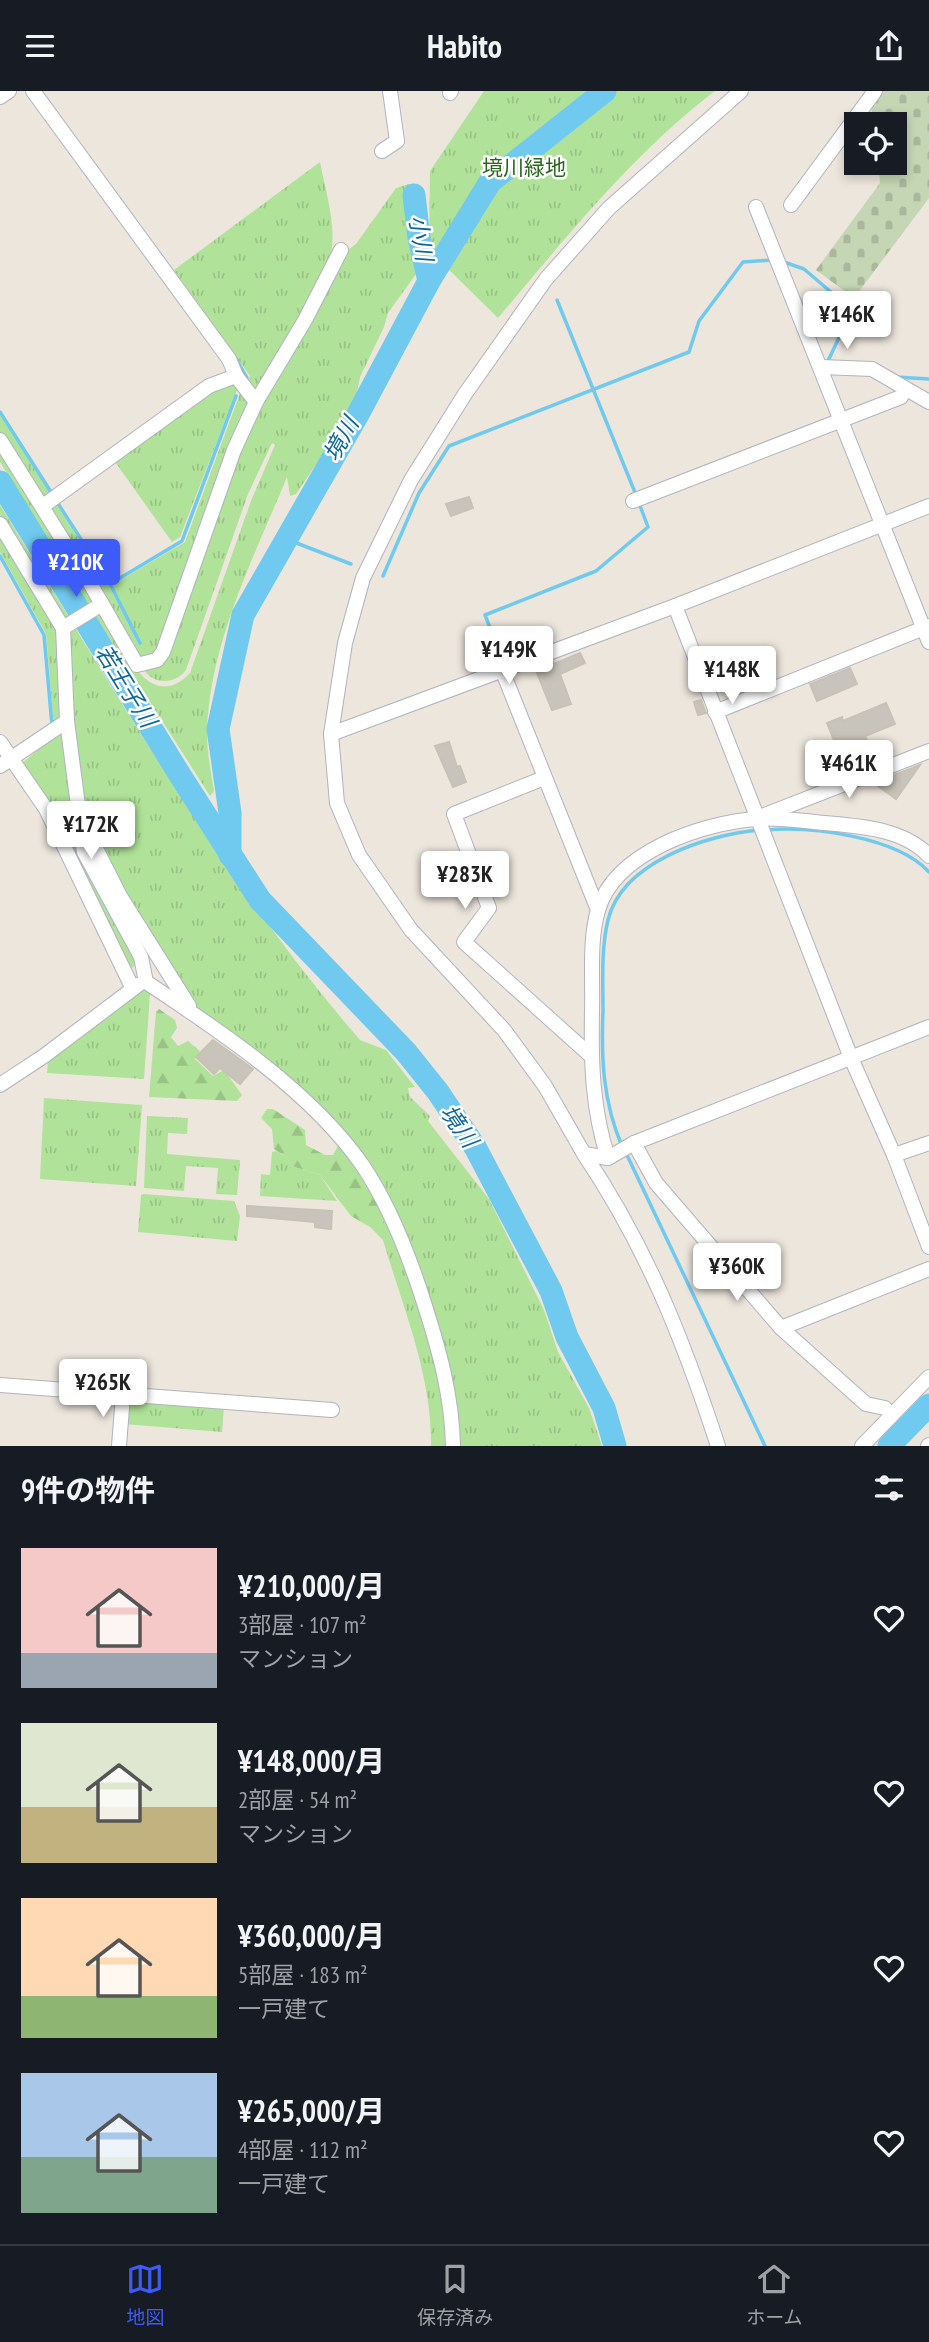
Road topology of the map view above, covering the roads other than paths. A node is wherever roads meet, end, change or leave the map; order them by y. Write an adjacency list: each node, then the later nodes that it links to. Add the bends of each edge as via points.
1 (9, 91): 6 (street)
2 (33, 91): 12 (street, via 229,359)
3 (390, 91): 7 (street, via 397,141)
4 (741, 91): 30 (street, via 600,218 546,279 451,415 411,480 363,578 345,643)
5 (875, 91): 8 (street)
6 (0, 97)
7 (382, 151)
8 (791, 205)
9 (756, 207): 11 (street)
10 (341, 250): 14 (street)
11 (821, 367): 15 (street, via 872,369); 16 (street)
12 (236, 376): 14 (street); 19 (street, via 209,386)
13 (901, 397): 16 (street)
14 (256, 402): 23 (street, via 157,660 137,665)
15 (929, 402)
16 (841, 421): 18 (street); 22 (street)
17 (0, 440): 19 (street)
18 (633, 501)
19 (43, 506): 23 (street)
20 (929, 506): 22 (street)
21 (0, 524): 25 (street)
22 (881, 527): 24 (street); 26 (street)
23 (102, 604): 25 (street)
24 (675, 606): 27 (street); 28 (street)
25 (67, 626): 29 (street)
26 (927, 632): 28 (street)
27 (502, 670): 30 (street); 34 (street)
28 (715, 712): 36 (street)
29 (67, 721): 33 (street); 35 (street)
30 (331, 734): 47 (street, via 337,803 359,856 411,930 504,1030 545,1086)
31 (0, 742): 33 (street)
32 (929, 751): 36 (street)
33 (6, 762): 39 (street, via 46,809)
34 (544, 778): 38 (street); 42 (street, via 454,814 489,908 464,942)
35 (79, 816): 39 (street, via 84,852 141,957); 40 (street, via 120,896)
36 (758, 818): 37 (street, via 866,828 906,839); 38 (street, via 705,828 657,847 617,879); 43 (street)
37 (929, 856)
38 (598, 910): 42 (street)
39 (139, 984): 40 (street); 44 (street)
40 (193, 1013): 59 (street, via 303,1099 341,1138 374,1185 408,1256 437,1344 452,1416)
41 (929, 1027): 43 (street)
42 (590, 1055): 49 (street, via 593,1102)
43 (851, 1058): 45 (street); 48 (street)
44 (0, 1086)
45 (635, 1143): 49 (street); 52 (street, via 656,1182)
46 (929, 1143): 48 (street)
47 (584, 1154): 49 (street); 60 (street, via 613,1197 661,1288)
48 (894, 1155): 50 (street)
49 (608, 1158)
50 (929, 1247)
51 (929, 1269): 52 (street)
52 (781, 1328): 56 (street, via 866,1404)
53 (929, 1377): 61 (street)
54 (0, 1385): 55 (street)
55 (122, 1395): 57 (street); 58 (street)
56 (885, 1408)
57 (332, 1410)
58 (119, 1446)
59 (453, 1446)
60 (718, 1446)
61 (862, 1446)

